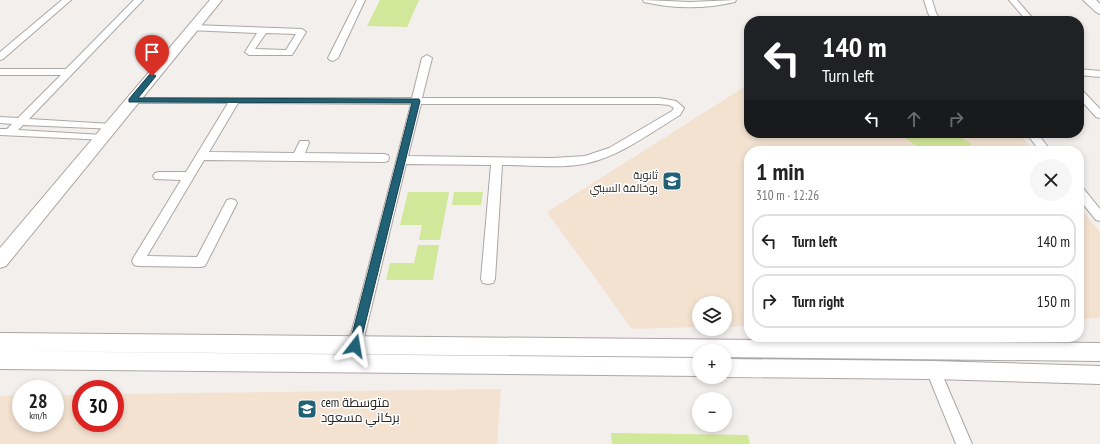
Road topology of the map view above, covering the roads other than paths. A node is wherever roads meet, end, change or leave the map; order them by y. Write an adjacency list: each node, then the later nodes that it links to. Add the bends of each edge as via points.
1 (67, 0): 15 (street)
2 (139, 0): 19 (street)
3 (216, 0): 13 (main road)
4 (361, 0): 16 (street)
5 (647, 0): 6 (street, via 694,4)
6 (732, 0)
7 (928, 0): 11 (street)
8 (1012, 0): 12 (street)
9 (1089, 0): 10 (main road)
10 (1100, 10)
11 (935, 16)
12 (1026, 16)
13 (192, 28): 14 (street); 23 (main road)
14 (263, 31): 14 (street, via 271,31 302,32 289,53 249,52)
15 (0, 57)
16 (333, 58)
17 (427, 58): 25 (street)
18 (0, 72): 19 (street)
19 (69, 72): 28 (street)
20 (1084, 72): 21 (street)
21 (1100, 74)
22 (1084, 97): 26 (street)
23 (132, 100): 24 (street); 30 (main road)
24 (234, 101): 25 (street); 34 (street)
25 (416, 101): 37 (street); 38 (street, via 659,101 670,102 679,108 676,113 613,150 586,160)
26 (1100, 115)
27 (0, 120): 28 (street)
28 (21, 122): 29 (street); 30 (street)
29 (5, 132): 30 (street)
30 (107, 133): 44 (main road)
31 (1035, 138): 33 (street)
32 (304, 143): 35 (street)
33 (1042, 146)
34 (201, 156): 35 (street); 40 (street)
35 (298, 157): 36 (street)
36 (384, 158)
37 (401, 160): 38 (street); 47 (street)
38 (497, 161): 45 (street)
39 (159, 176): 40 (street)
40 (189, 176): 42 (street, via 138,262 201,262)
41 (1084, 197): 43 (street)
42 (231, 204)
43 (1100, 217)
44 (0, 261)
45 (488, 279)
46 (0, 342): 47 (main road)
47 (355, 346): 48 (main road)
48 (1100, 352)
49 (0, 360): 50 (main road)
50 (692, 367)
51 (732, 368): 52 (main road)
52 (933, 370): 53 (main road); 54 (street)
53 (1100, 374)
54 (964, 444)

